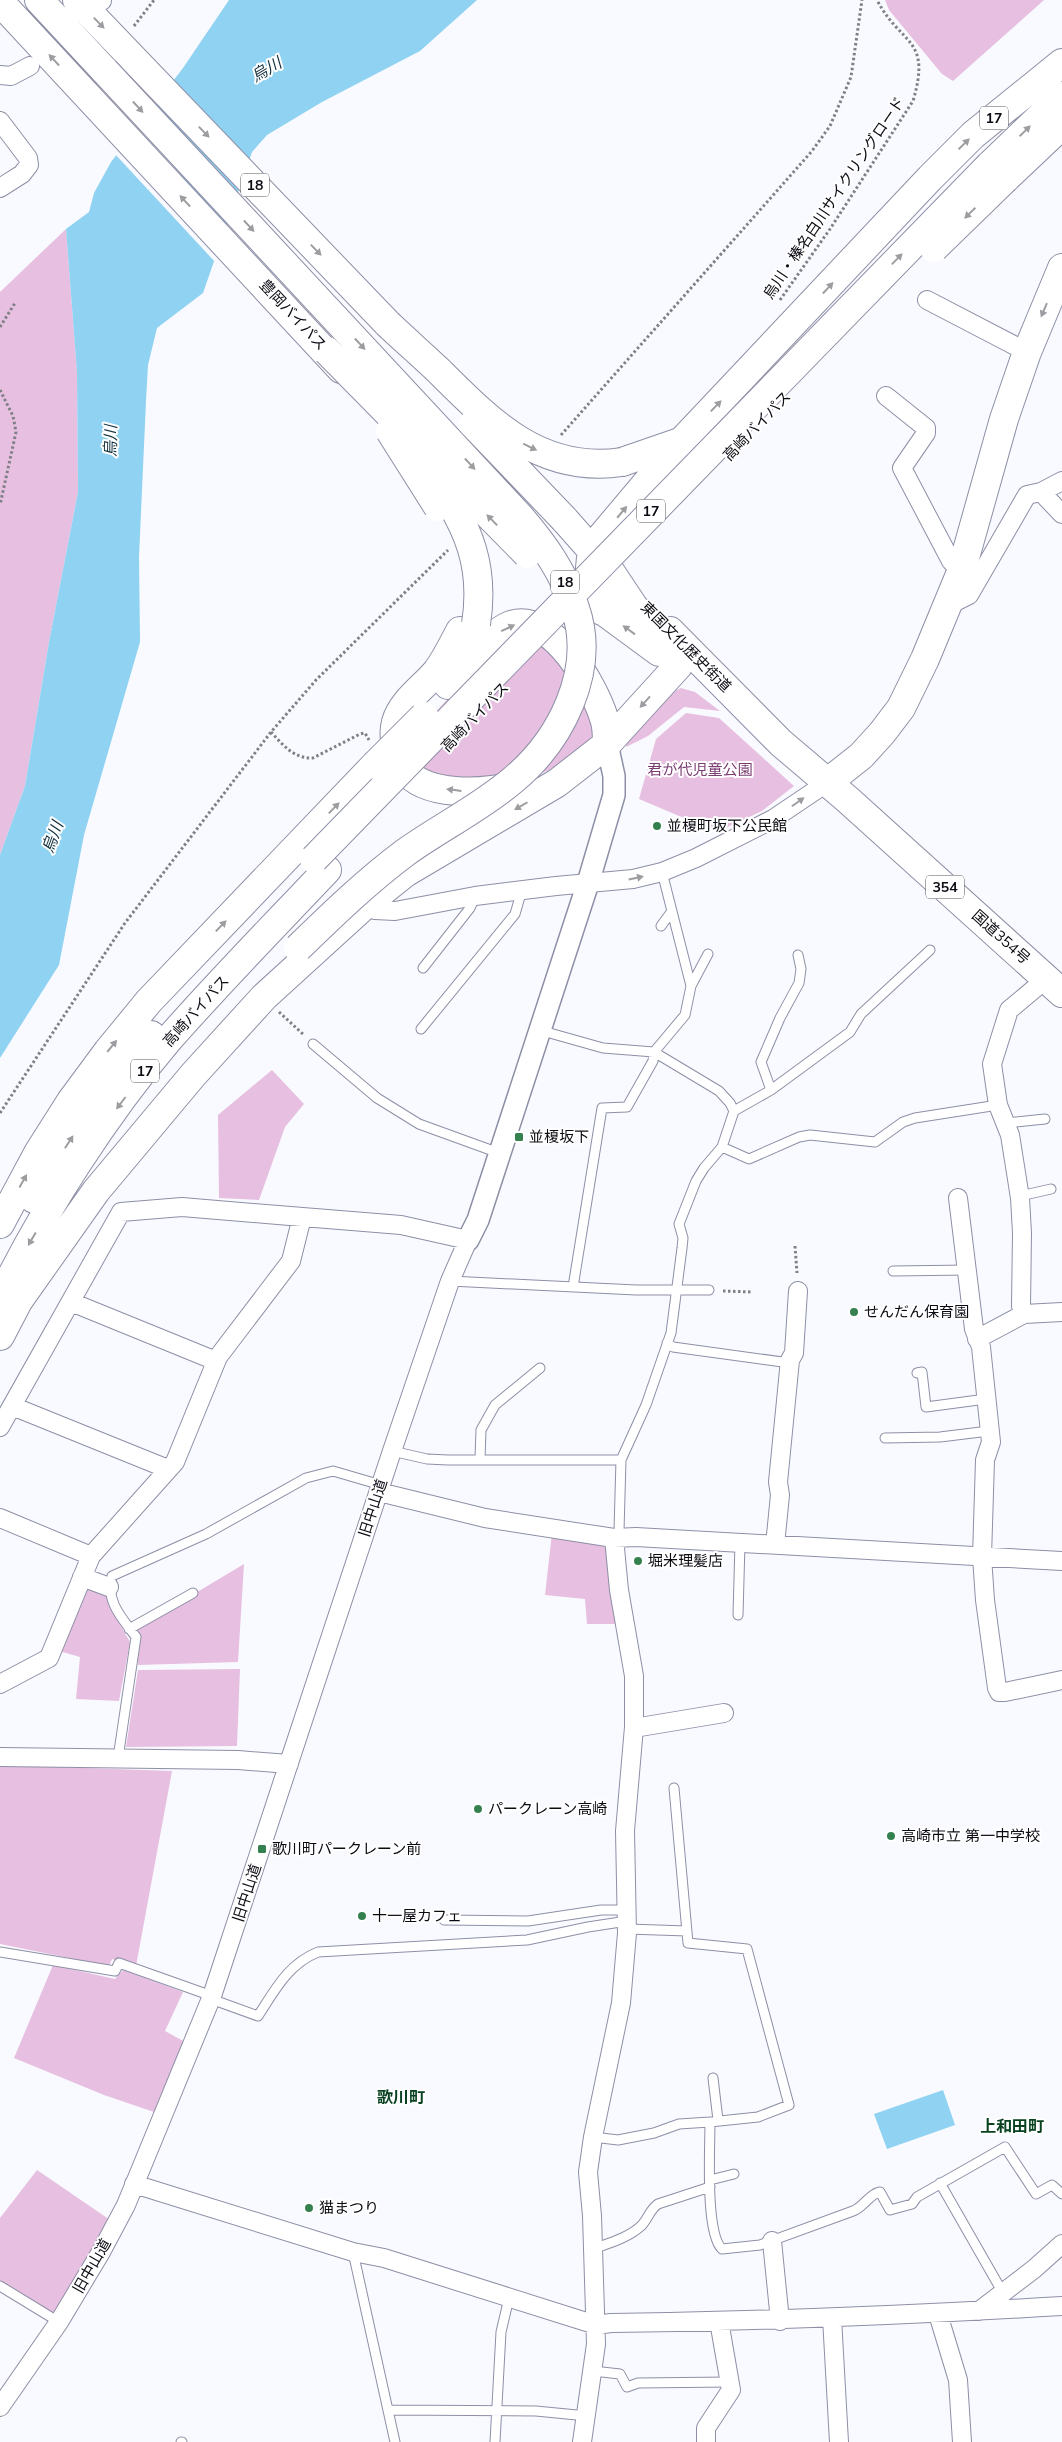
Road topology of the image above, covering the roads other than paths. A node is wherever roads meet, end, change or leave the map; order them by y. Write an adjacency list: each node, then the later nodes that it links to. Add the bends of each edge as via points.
1 (39, 0): 73 (highway, one-way to 73, bridge, via 521,518 549,553 576,610 580,656 572,696 557,731 535,759 501,790 389,866 344,903 182,1064 83,1186)
2 (77, 0): 14 (highway, 18, one-way to 14, via 127,37)
3 (0, 2): 15 (highway, 豊岡バイパス / 18, one-way to 3)
4 (1062, 63): 18 (highway, 17, one-way to 4, via 973,135)
5 (30, 66): 6 (street, via 11,76)
6 (0, 75)
7 (1062, 96): 10 (highway, 17, one-way to 7)
8 (0, 121): 11 (street, via 28,158 29,165 22,174)
9 (1062, 125): 10 (highway, 17)
10 (997, 172): 33 (highway, 高崎バイパス / 17, bridge)
11 (0, 188)
12 (1062, 268): 16 (highway, one-way to 16)
13 (927, 300): 16 (street)
14 (388, 324): 18 (highway, one-way to 18, bridge, via 469,402 535,450 562,459 594,464 622,462); 22 (highway, 18, bridge, via 431,379)
15 (327, 351): 25 (highway, 豊岡バイパス / 18, one-way to 15, bridge, via 527,554); 26 (highway, bridge, via 436,480 462,521 476,557 479,580 480,605)
16 (1027, 352): 23 (highway, via 1004,419)
17 (886, 396): 23 (street, via 927,430 902,468 951,561)
18 (682, 441): 22 (highway, 17, one-way to 18)
19 (1062, 481): 20 (street)
20 (1041, 492): 21 (street); 24 (street, via 1027,496 969,595)
21 (1062, 514)
22 (600, 559): 25 (highway, via 590,573); 27 (highway, via 634,607 668,644); 29 (highway, 東国文化歴史街道 / 354)
23 (961, 572): 24 (highway)
24 (948, 606): 32 (highway, via 901,708 861,756)
25 (602, 611): 27 (highway, 東国文化歴史街道 / 354, one-way to 25)
26 (468, 628): 28 (highway, via 463,660); 31 (highway, one-way to 26, via 528,783 475,792 434,786 405,770 396,748 396,721 405,705 438,670)
27 (678, 666): 29 (highway, 東国文化歴史街道 / 354); 30 (highway, one-way to 30)
28 (448, 685): 30 (highway, one-way to 30, via 500,632 519,623 534,626 560,643 587,681 605,719); 62 (highway, one-way to 28, bridge, via 38,1153 71,1101 149,1001 374,755 424,716)
29 (781, 743): 32 (highway, 東国文化歴史街道 / 354)
30 (608, 744): 31 (highway); 35 (street, via 614,796)
31 (586, 762): 38 (highway, one-way to 38, via 557,784 405,873)
32 (828, 782): 34 (street, one-way to 32, via 774,819); 46 (highway, 国道354号 / 354)
33 (320, 865): 64 (highway, 高崎バイパス / 17, one-way to 33, via 54,1165 123,1068 192,988); 73 (highway, 高崎バイパス / 17, one-way to 73, via 151,1063 98,1134 15,1268)
34 (662, 872): 35 (street, one-way to 34, via 633,879); 39 (lane)
35 (588, 883): 36 (street); 48 (street)
36 (522, 890): 37 (street); 47 (lane, via 515,914)
37 (475, 896): 38 (street, via 395,911 375,910); 44 (lane, via 470,908)
38 (364, 905): 73 (highway, via 264,998 193,1075)
39 (672, 912): 40 (lane); 45 (lane)
40 (661, 926)
41 (930, 950): 51 (lane, via 862,1014 850,1032)
42 (708, 954): 45 (lane)
43 (798, 955): 51 (lane, via 799,983 761,1062)
44 (423, 968)
45 (691, 986): 50 (lane, via 685,1015)
46 (1054, 986): 52 (street, via 1013,1006 1003,1026 992,1064)
47 (421, 1029)
48 (539, 1030): 50 (lane, via 603,1048); 57 (street)
49 (313, 1044): 57 (lane, via 353,1080 419,1124)
50 (654, 1052): 53 (lane, via 719,1091); 68 (lane, via 627,1107 602,1108)
51 (771, 1090): 53 (lane)
52 (998, 1105): 55 (street); 56 (lane, via 915,1118 903,1122 875,1142 810,1135 749,1159)
53 (734, 1112): 56 (lane)
54 (1045, 1119): 55 (lane)
55 (1006, 1123): 59 (street)
56 (722, 1148): 69 (lane, via 696,1181 679,1224 683,1238)
57 (499, 1153): 63 (street, via 478,1220)
58 (1051, 1189): 59 (lane)
59 (1020, 1196): 75 (street, via 1021,1306)
60 (958, 1198): 65 (street)
61 (302, 1217): 63 (street, via 401,1225); 72 (street, via 182,1207 121,1212); 79 (street, via 291,1261)
62 (0, 1224)
63 (468, 1240): 67 (street, 旧中山道)
64 (0, 1260)
65 (968, 1270): 66 (lane); 77 (street)
66 (893, 1271)
67 (450, 1281): 68 (lane); 88 (street, 旧中山道)
68 (573, 1287): 69 (lane)
69 (677, 1289): 70 (lane); 78 (lane)
70 (709, 1290)
71 (798, 1291): 80 (street, via 794,1353)
72 (71, 1302): 79 (street); 84 (street)
73 (7, 1303): 76 (highway)
74 (1062, 1312): 75 (street)
75 (1024, 1314): 77 (street)
76 (0, 1336)
77 (977, 1339): 83 (street, via 981,1347)
78 (668, 1343): 80 (lane, via 673,1347); 90 (lane)
79 (216, 1361): 91 (street, via 175,1462)
80 (790, 1363): 96 (street)
81 (540, 1368): 89 (lane, via 495,1405 481,1430)
82 (917, 1373): 83 (lane, via 922,1372 926,1406)
83 (986, 1399): 86 (street)
84 (12, 1406): 85 (street); 91 (street)
85 (0, 1427)
86 (989, 1432): 87 (lane); 98 (street, via 991,1442 986,1460)
87 (885, 1438)
88 (392, 1451): 89 (lane, via 427,1459); 92 (street, 旧中山道)
89 (480, 1459): 90 (lane)
90 (622, 1460): 94 (lane, via 619,1531)
91 (168, 1469): 97 (street)
92 (380, 1489): 94 (street, via 478,1516); 101 (lane, via 333,1470 306,1478 206,1534 119,1572 112,1576); 111 (street, 旧中山道)
93 (0, 1518): 97 (street)
94 (614, 1538): 95 (street); 108 (street, via 629,1604)
95 (740, 1543): 96 (street); 103 (lane)
96 (775, 1545): 98 (street)
97 (91, 1556): 100 (street)
98 (982, 1556): 99 (street); 105 (street, via 998,1692)
99 (1062, 1561)
100 (82, 1577): 101 (street); 106 (street, via 49,1658)
101 (109, 1586): 104 (lane, via 116,1610)
102 (193, 1593): 104 (lane)
103 (738, 1615)
104 (129, 1629): 110 (lane, via 136,1637)
105 (1062, 1680)
106 (0, 1684)
107 (724, 1713): 108 (street)
108 (634, 1728): 114 (street, via 624,1831)
109 (0, 1757): 110 (street)
110 (118, 1758): 111 (street)
111 (289, 1764): 117 (street, 旧中山道)
112 (674, 1788): 115 (lane)
113 (444, 1920): 114 (lane, via 528,1921 601,1910)
114 (627, 1920): 115 (lane); 117 (lane, via 527,1940 318,1952 303,1958 290,1970 258,2016); 120 (street, via 621,2003)
115 (687, 1931): 119 (lane, via 688,1944 747,1949 789,2105 758,2117)
116 (0, 1952): 117 (lane, via 114,1971 118,1963)
117 (212, 1998): 123 (street, 旧中山道)
118 (713, 2078): 119 (lane)
119 (714, 2121): 120 (lane, via 679,2124 618,2140); 124 (lane)
120 (593, 2137): 128 (street, via 588,2172)
121 (734, 2174): 124 (lane)
122 (940, 2183): 125 (lane, via 1005,2147 1036,2194 1052,2185); 126 (lane, via 917,2197 912,2204 890,2210 882,2194 876,2192 860,2208); 131 (lane)
123 (134, 2184): 129 (street); 138 (street, 旧中山道, via 101,2252)
124 (710, 2184): 126 (lane, via 714,2237 722,2249 748,2248); 128 (lane, via 652,2207 638,2228)
125 (1062, 2194)
126 (772, 2241): 137 (street)
127 (1062, 2244): 131 (street)
128 (593, 2249): 140 (street)
129 (353, 2252): 132 (street, via 384,2258); 144 (lane)
130 (0, 2286): 138 (lane)
131 (1003, 2292): 134 (street)
132 (509, 2298): 140 (street); 145 (lane, via 501,2332)
133 (1062, 2306): 134 (street)
134 (979, 2311): 135 (street)
135 (938, 2314): 136 (street); 152 (street, via 958,2380)
136 (832, 2318): 137 (street); 151 (street)
137 (780, 2321): 139 (street)
138 (59, 2322): 143 (street, 旧中山道)
139 (719, 2322): 140 (street); 142 (street)
140 (596, 2325): 141 (street)
141 (593, 2371): 142 (lane, via 620,2374 627,2387 638,2383); 146 (street)
142 (729, 2382): 150 (street, via 731,2390 728,2397 706,2428)
143 (0, 2407)
144 (388, 2410): 145 (lane); 147 (lane)
145 (497, 2411): 146 (lane); 148 (lane)
146 (587, 2416): 149 (street)
147 (395, 2442)
148 (495, 2442)
149 (582, 2442)
150 (706, 2442)
151 (839, 2442)
152 (962, 2442)

